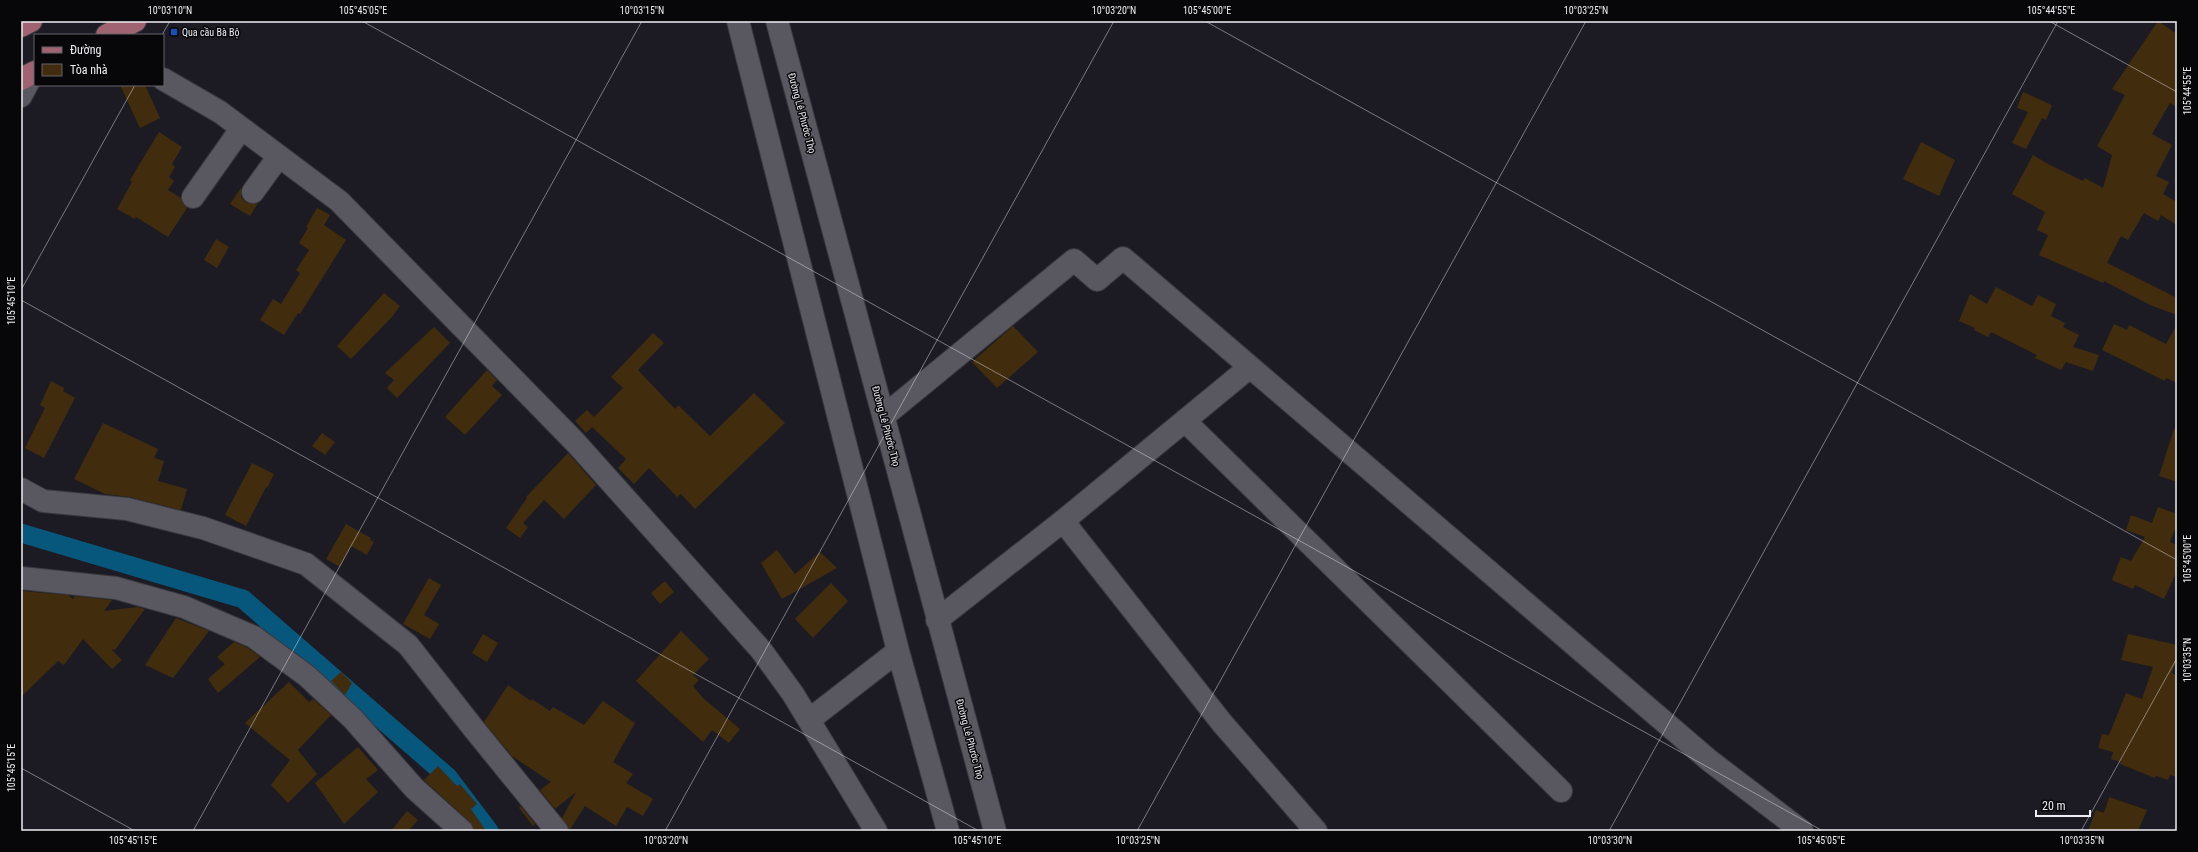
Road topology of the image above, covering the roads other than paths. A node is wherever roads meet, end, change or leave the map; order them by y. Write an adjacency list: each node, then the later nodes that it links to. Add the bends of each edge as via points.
1 (30, 21): 5 (main road)
2 (135, 21): 6 (main road)
3 (738, 21): 21 (street)
4 (777, 21): 15 (street, Đường Lê Phước Thọ)
5 (21, 26)
6 (111, 34)
7 (30, 74): 9 (street)
8 (164, 80): 10 (street, via 220,112)
9 (21, 96)
10 (242, 129): 11 (street); 13 (street)
11 (279, 156): 12 (street); 22 (street, via 339,201 574,442 762,650)
12 (253, 192)
13 (193, 197)
14 (1250, 367): 15 (street, via 1123,258 1097,280 1074,260); 16 (street); 30 (street, via 1710,760)
15 (884, 416): 20 (street, Đường Lê Phước Thọ)
16 (1185, 421): 18 (street); 23 (street)
17 (21, 489): 25 (street, via 43,501 127,509 203,528 306,564 408,645)
18 (1063, 521): 20 (street); 29 (street, via 1222,723)
19 (21, 578): 24 (street, via 116,588 184,607 254,637 307,676 353,720 414,788)
20 (937, 620): 28 (street, Đường Lê Phước Thọ)
21 (898, 651): 22 (street); 27 (street)
22 (808, 720): 26 (street)
23 (1561, 791)
24 (462, 831)
25 (557, 831)
26 (876, 831)
27 (948, 831)
28 (995, 831)
29 (1316, 831)
30 (1802, 831)

